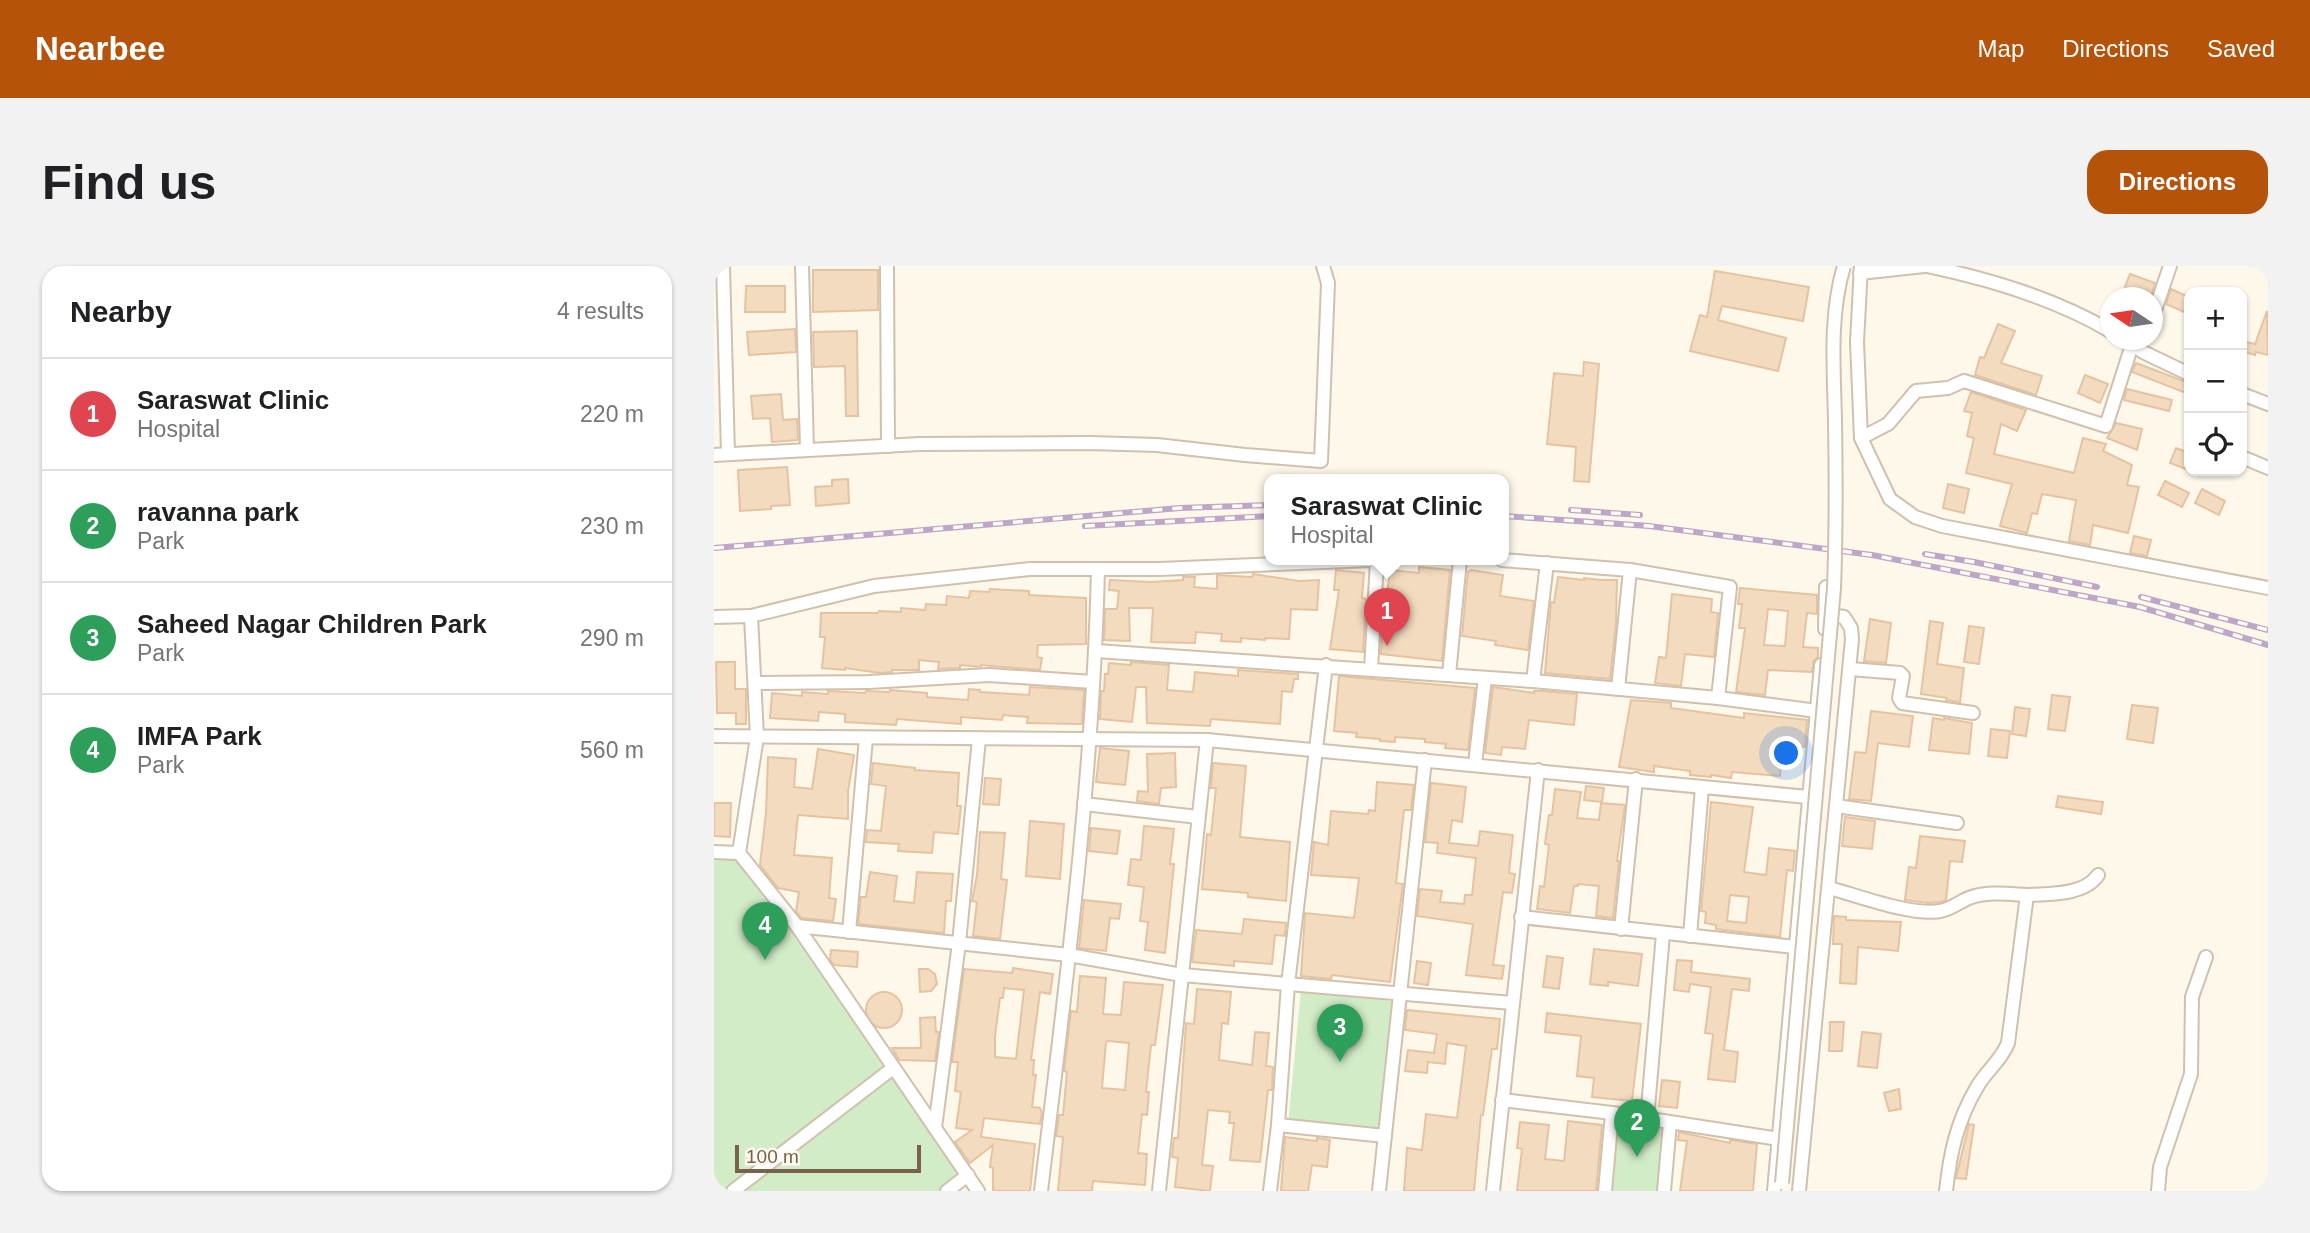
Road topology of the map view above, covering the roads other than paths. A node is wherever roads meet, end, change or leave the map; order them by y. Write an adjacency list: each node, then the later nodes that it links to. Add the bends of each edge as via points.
1 (723, 266): 19 (street)
2 (802, 266): 18 (street)
3 (887, 266): 17 (street)
4 (1323, 266): 17 (street, via 1328,283 1321,461 1157,444)
5 (1844, 266): 94 (street, bridge, via 1833,326 1835,588)
6 (1926, 266): 8 (street); 10 (street, via 2058,305)
7 (2171, 266): 9 (street)
8 (1861, 270): 16 (street, via 1857,342)
9 (2163, 288)
10 (2100, 326)
11 (2128, 350): 16 (street, via 2106,426 1964,381 1948,388 1916,391 1888,424)
12 (2144, 350): 13 (street)
13 (2184, 372)
14 (2247, 396): 15 (street)
15 (2268, 404)
16 (1861, 438): 31 (street, via 1890,499 1915,517)
17 (888, 446): 18 (street)
18 (807, 449): 19 (street)
19 (728, 454): 20 (street)
20 (714, 455)
21 (2247, 459): 22 (street)
22 (2268, 468)
23 (1509, 560): 24 (street)
24 (1547, 563): 29 (street); 41 (street)
25 (1276, 565): 28 (street)
26 (1374, 565): 37 (street)
27 (1460, 565): 39 (street)
28 (1098, 569): 32 (street, via 1030,569 874,586); 35 (street)
29 (1630, 570): 44 (street); 45 (street, via 1730,587)
30 (1826, 587): 34 (street)
31 (2268, 588)
32 (751, 616): 33 (street); 43 (street)
33 (714, 617)
34 (1825, 621): 38 (street, via 1830,615 1844,617 1851,628); 46 (street)
35 (1096, 651): 36 (street); 42 (street)
36 (1326, 665): 37 (street); 54 (street)
37 (1371, 669): 39 (street)
38 (1850, 669): 47 (street, via 1900,673 1902,703); 62 (street)
39 (1449, 675): 40 (street)
40 (1485, 678): 41 (street); 56 (street)
41 (1533, 681): 44 (street)
42 (1093, 682): 43 (street, via 989,676); 52 (street)
43 (755, 683): 49 (street)
44 (1618, 690): 45 (street)
45 (1718, 698): 46 (street)
46 (1817, 711): 60 (street)
47 (1973, 713)
48 (714, 736): 49 (street)
49 (757, 737): 50 (street); 66 (street)
50 (866, 738): 51 (street); 73 (street)
51 (979, 738): 52 (street); 76 (street)
52 (1089, 740): 53 (street); 61 (street)
53 (1207, 740): 54 (street); 63 (street)
54 (1314, 749): 55 (street); 81 (street)
55 (1424, 760): 56 (street); 82 (street)
56 (1475, 764): 57 (street)
57 (1538, 770): 58 (street); 70 (street)
58 (1636, 779): 59 (street); 72 (street)
59 (1702, 787): 60 (street); 75 (street)
60 (1808, 797): 77 (street)
61 (1084, 804): 63 (street); 78 (street)
62 (1836, 806): 64 (street); 68 (street)
63 (1199, 817): 80 (street)
64 (1957, 823)
65 (714, 852): 66 (street)
66 (739, 853): 71 (street)
67 (2098, 875): 69 (street, via 2082,888)
68 (1829, 888): 69 (street, via 1927,912 1983,894); 105 (street)
69 (2027, 895): 106 (street, via 2008,1043 1963,1114 1950,1153)
70 (1521, 917): 72 (street); 83 (street)
71 (797, 926): 73 (street); 84 (street)
72 (1621, 929): 74 (street)
73 (849, 932): 76 (street)
74 (1663, 934): 75 (street); 87 (street)
75 (1690, 936): 77 (street)
76 (959, 943): 78 (street); 90 (street)
77 (1795, 947): 92 (street)
78 (1069, 955): 80 (street); 98 (street)
79 (2206, 957): 107 (street, via 2192,997 2191,1074 2162,1159)
80 (1182, 975): 81 (street); 99 (street)
81 (1288, 984): 82 (street); 89 (street)
82 (1398, 994): 83 (street); 91 (street)
83 (1512, 1003): 85 (street)
84 (893, 1068): 90 (street); 95 (street)
85 (1502, 1100): 86 (street); 102 (street)
86 (1612, 1113): 87 (street); 103 (street)
87 (1647, 1119): 88 (street)
88 (1670, 1123): 92 (street); 104 (street)
89 (1278, 1125): 91 (street); 100 (street)
90 (935, 1128): 93 (street)
91 (1385, 1136): 101 (street)
92 (1779, 1139): 94 (street)
93 (968, 1175): 96 (street); 97 (street)
94 (1779, 1188)
95 (733, 1191)
96 (947, 1191)
97 (978, 1191)
98 (1041, 1191)
99 (1159, 1191)
100 (1270, 1191)
101 (1380, 1191)
102 (1493, 1191)
103 (1605, 1191)
104 (1664, 1191)
105 (1799, 1191)
106 (1946, 1191)
107 (2158, 1191)

